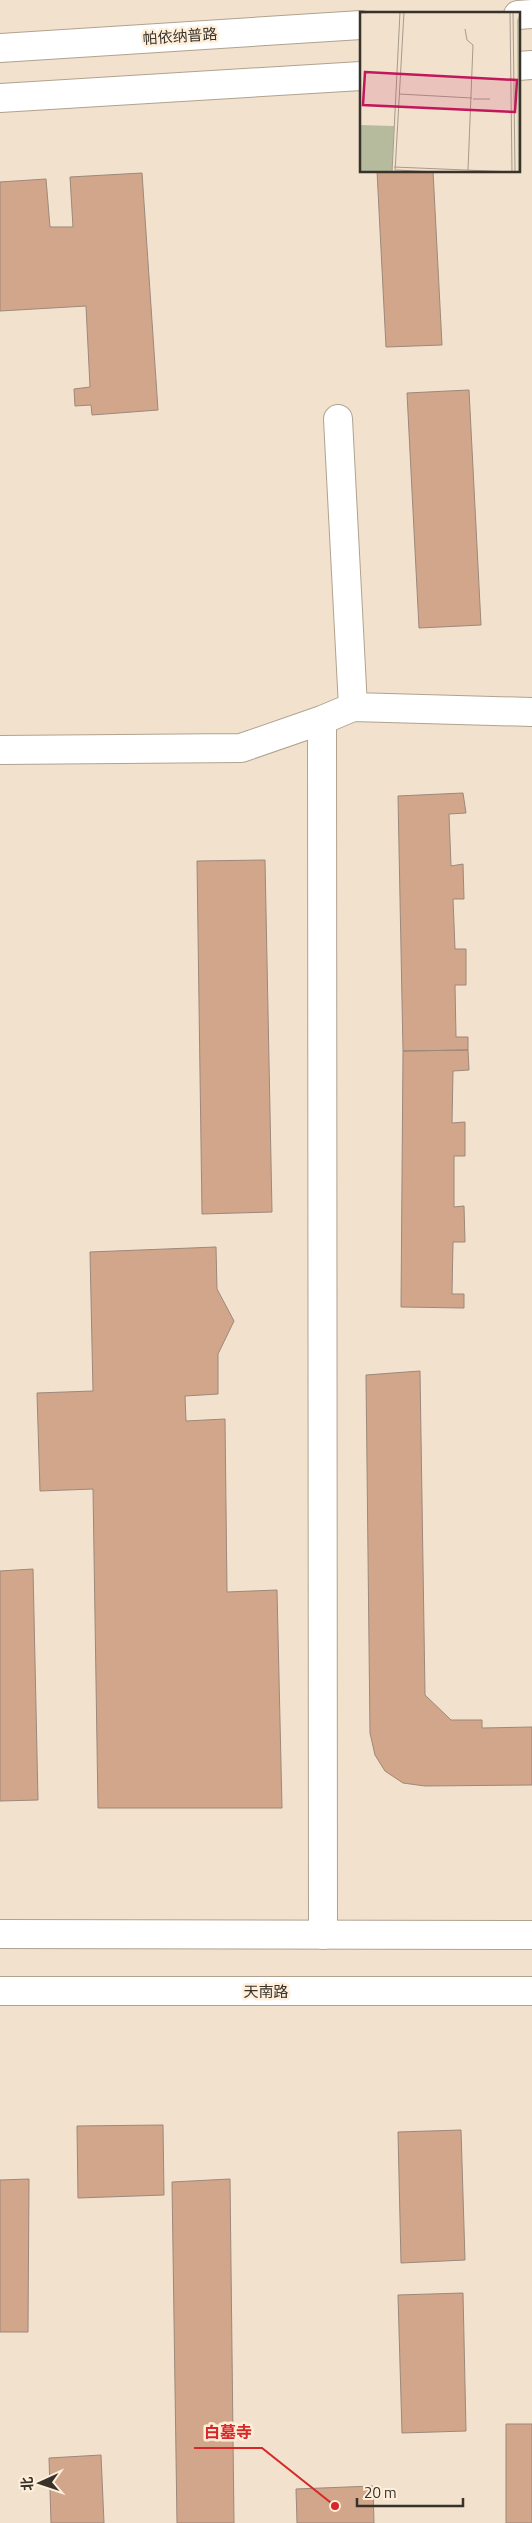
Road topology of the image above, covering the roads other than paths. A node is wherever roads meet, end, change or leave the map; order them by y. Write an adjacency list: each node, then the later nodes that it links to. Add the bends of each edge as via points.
1 (360, 25): 2 (street, 帕依纳普路)
2 (0, 48)
3 (360, 76): 4 (street)
4 (0, 98)
5 (338, 420): 6 (street)
6 (353, 707): 7 (street); 8 (street)
7 (532, 712)
8 (322, 720): 9 (street, via 241,748); 11 (street)
9 (0, 750)
10 (0, 1934): 11 (street)
11 (323, 1935): 12 (street)
12 (532, 1935)
13 (532, 1990): 14 (street, 天南路)
14 (0, 1991)

